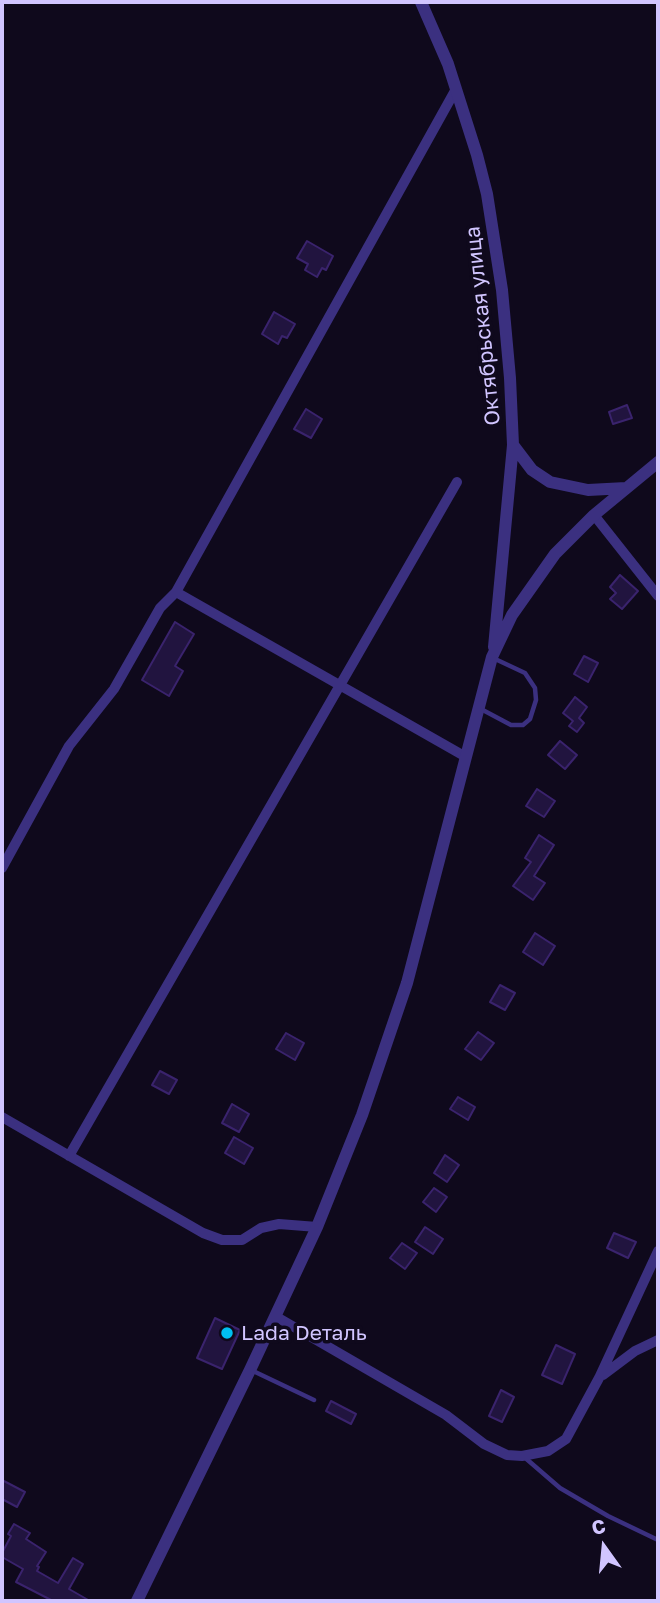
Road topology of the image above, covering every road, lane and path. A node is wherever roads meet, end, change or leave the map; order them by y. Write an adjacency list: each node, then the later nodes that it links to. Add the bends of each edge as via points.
1 (421, 2): 2 (street, Октябрьская улица)
2 (456, 89): 3 (street, Октябрьская улица, via 487,194 495,240); 8 (street)
3 (513, 444): 6 (street, via 532,470 550,482 588,491); 10 (street, Октябрьская улица)
4 (658, 462): 6 (street)
5 (457, 482): 11 (street)
6 (626, 488): 7 (street)
7 (594, 515): 9 (street); 10 (street, via 532,584)
8 (176, 592): 11 (street); 14 (street, via 160,608 114,689 69,746)
9 (658, 596)
10 (492, 657): 12 (street); 12 (lane, via 525,673 535,688 536,700 530,719 523,724 511,724)
11 (340, 686): 13 (street); 16 (street)
12 (480, 708): 13 (street)
13 (466, 757): 17 (street, via 407,983)
14 (2, 868)
15 (2, 1117): 16 (street)
16 (69, 1156): 17 (street, via 222,1240 242,1240 279,1224)
17 (317, 1227): 19 (street)
18 (658, 1251): 22 (street)
19 (275, 1316): 21 (street); 24 (street, via 446,1415 484,1444 507,1455)
20 (658, 1340): 22 (street)
21 (250, 1370): 23 (lane); 26 (street)
22 (599, 1378): 24 (street, via 566,1439 548,1451)
23 (314, 1400)
24 (523, 1456): 25 (lane, via 559,1488)
25 (658, 1540)
26 (137, 1601)

